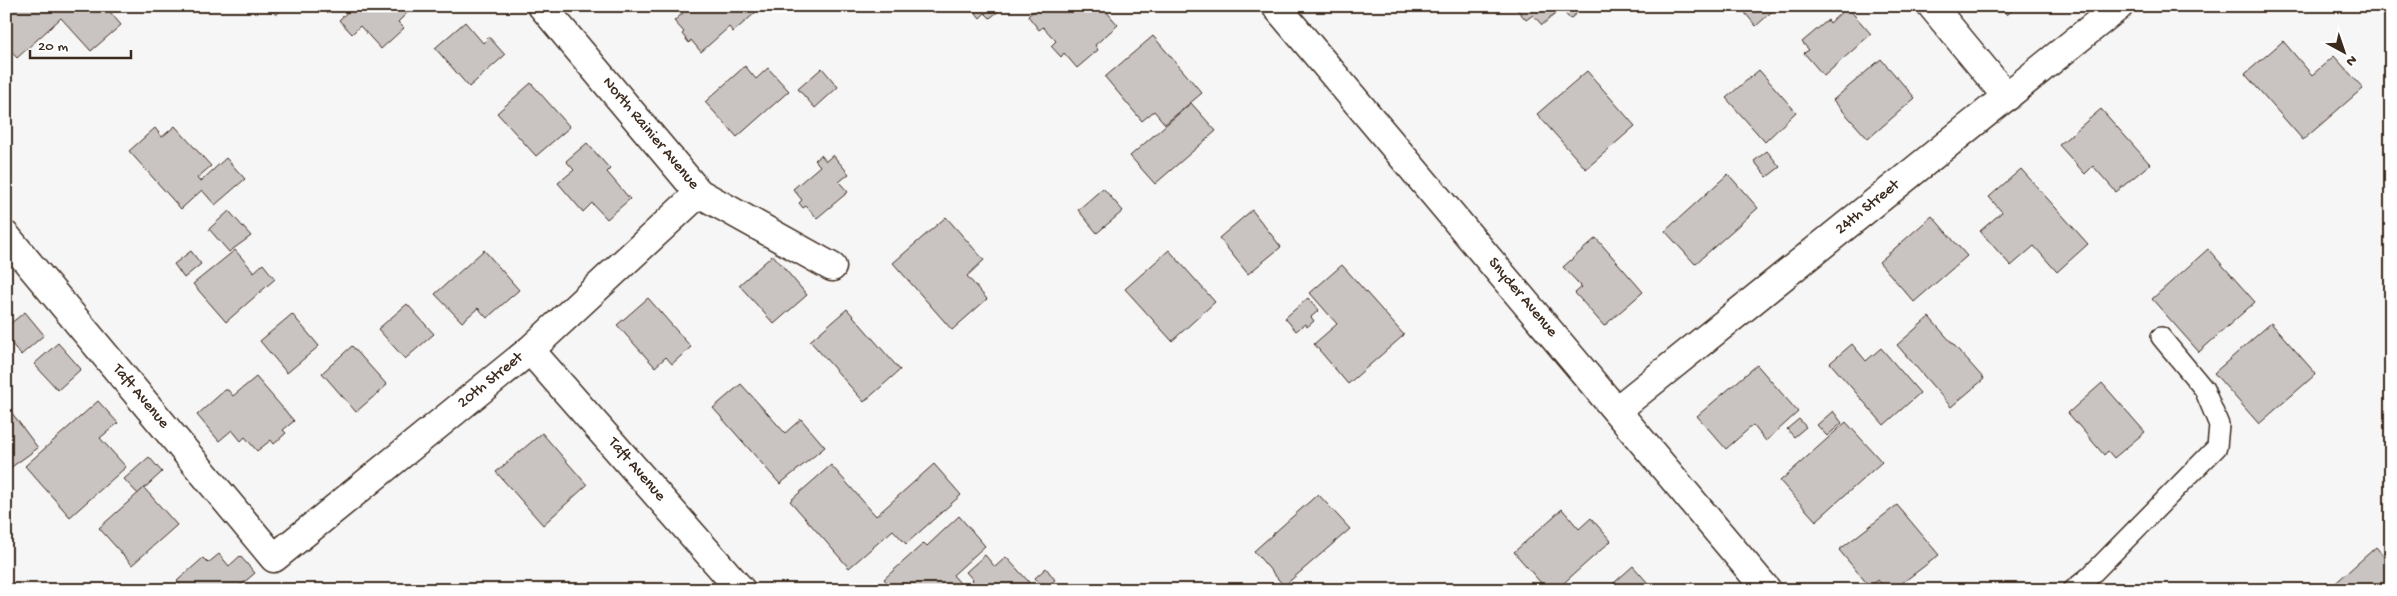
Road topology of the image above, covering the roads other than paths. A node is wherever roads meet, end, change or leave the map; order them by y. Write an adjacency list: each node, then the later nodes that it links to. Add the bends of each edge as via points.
1 (542, 6): 6 (street, North Rainier Avenue)
2 (1276, 6): 11 (street, Snyder Avenue)
3 (1932, 6): 5 (street)
4 (2120, 6): 5 (street, 24th Street)
5 (2007, 97): 11 (street, 24th Street)
6 (699, 193): 8 (street, North Rainier Avenue); 10 (street, 20th Street)
7 (6, 236): 12 (street, Taft Avenue)
8 (832, 267)
9 (2161, 337): 15 (lane, via 2204,389 2219,425 2217,447)
10 (530, 350): 12 (street, 20th Street); 13 (street, Taft Avenue)
11 (1617, 410): 14 (street, Snyder Avenue)
12 (274, 558)
13 (741, 590)
14 (1767, 590)
15 (2073, 590)

